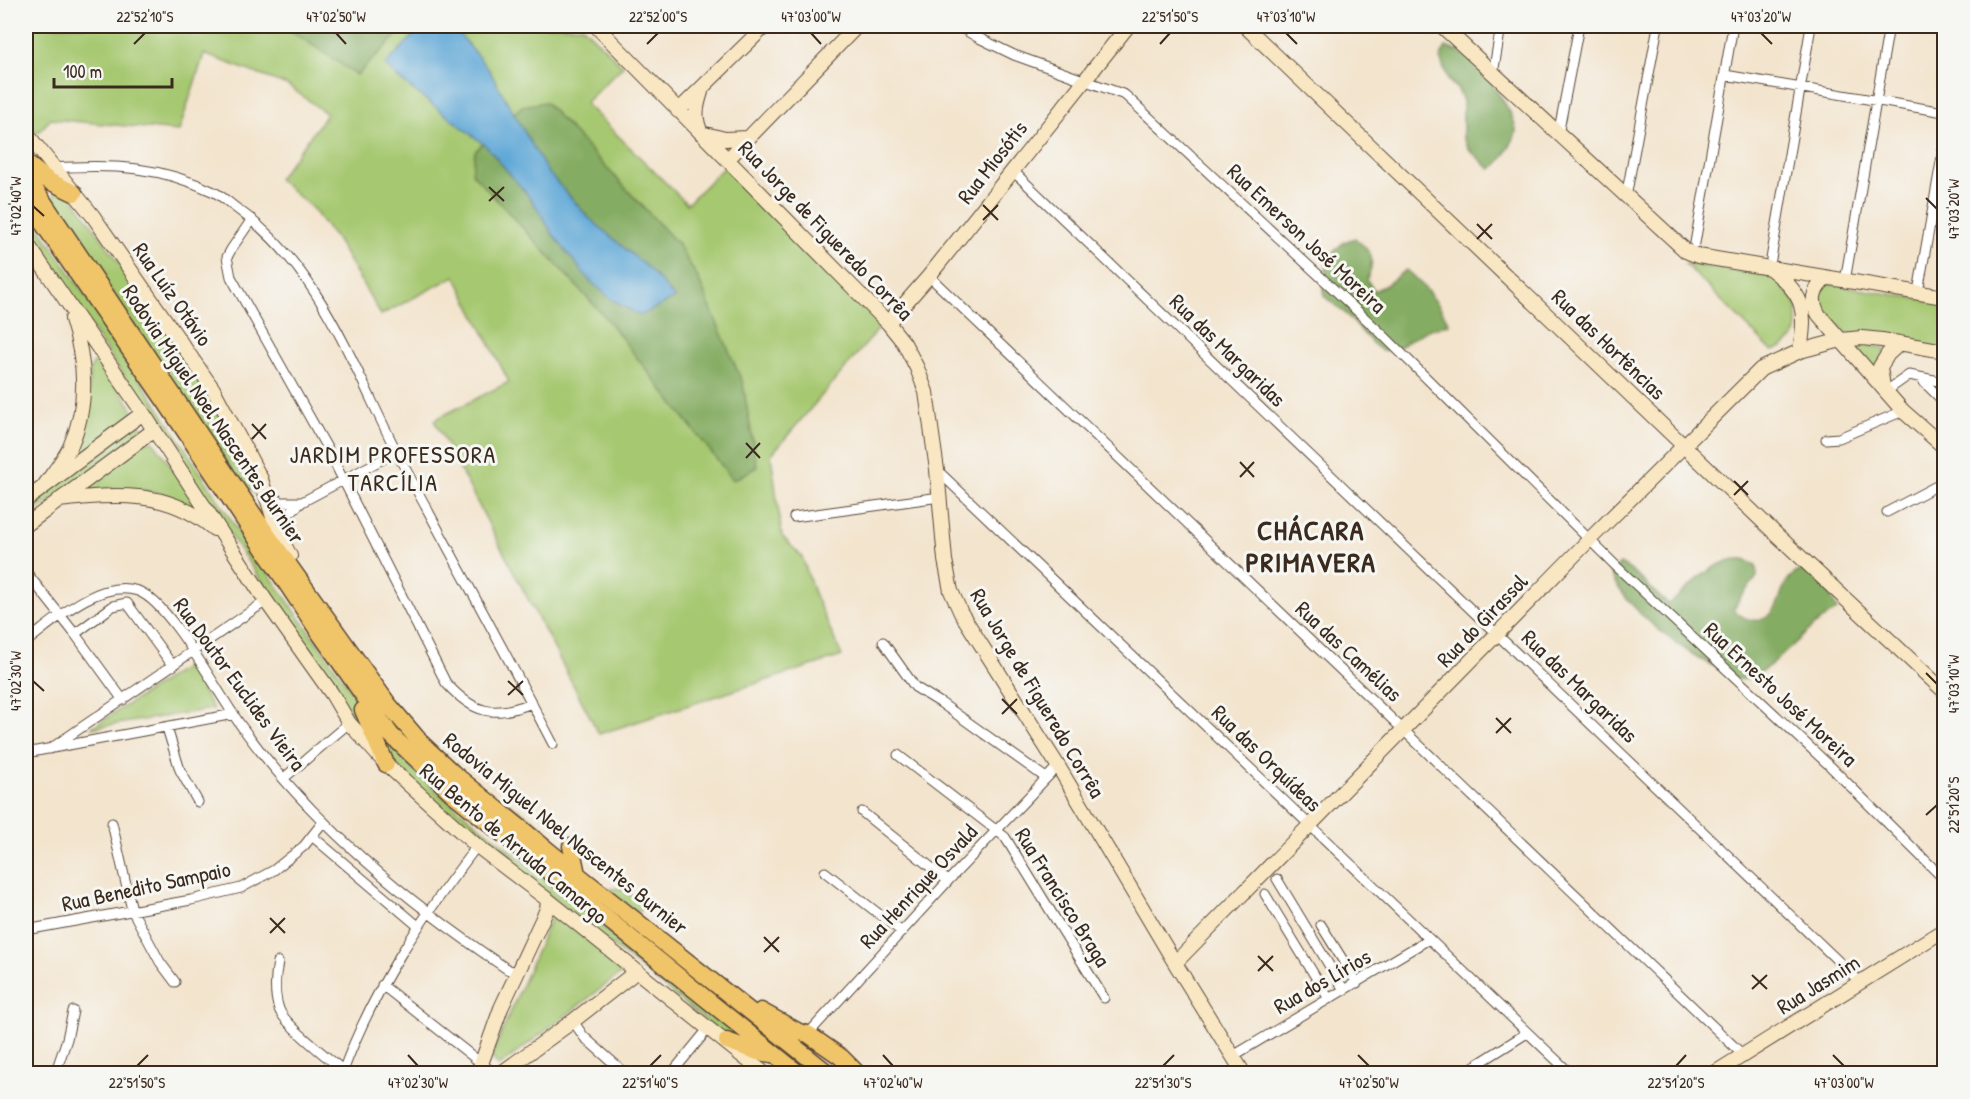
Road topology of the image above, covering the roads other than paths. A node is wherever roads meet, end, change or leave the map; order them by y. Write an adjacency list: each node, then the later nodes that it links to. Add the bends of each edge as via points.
1 (596, 26): 20 (street, Rua Jorge de Figueredo Corrêa)
2 (765, 26): 18 (street)
3 (857, 26): 25 (street)
4 (958, 26): 16 (street, Rua Emerson José Moreira, via 1014,55)
5 (1128, 26): 16 (street, Rua Miosótis)
6 (1245, 26): 58 (street, Rua das Hortências)
7 (1442, 26): 14 (street)
8 (1501, 26): 14 (street)
9 (1579, 26): 24 (street)
10 (1658, 26): 33 (street)
11 (1733, 26): 15 (street)
12 (1811, 26): 17 (street)
13 (1889, 26): 19 (street)
14 (1492, 74): 24 (street)
15 (1725, 75): 17 (street); 37 (street)
16 (1083, 81): 30 (street, Rua Miosótis); 75 (street, Rua Emerson José Moreira, via 1125,95 1382,334)
17 (1800, 88): 19 (street); 38 (street)
18 (701, 90): 20 (street); 23 (street, via 695,113)
19 (1876, 100): 21 (street); 41 (street)
20 (678, 111): 23 (street, Rua Jorge de Figueredo Corrêa)
21 (1944, 112)
22 (26, 133): 29 (street, Rua Luíz Otávio)
23 (701, 133): 25 (street, via 725,139); 27 (street, Rua Jorge de Figueredo Corrêa)
24 (1558, 135): 33 (street)
25 (748, 138): 27 (street)
26 (1944, 145): 42 (street)
27 (728, 159): 45 (street, Rua Jorge de Figueredo Corrêa)
28 (26, 162): 32 (highway, via 42,176)
29 (54, 168): 32 (street, Rua Luíz Otávio); 35 (street, via 133,167 176,178 215,193)
30 (1012, 170): 39 (street, Rua Miosótis); 85 (street, Rua das Margaridas)
31 (26, 176): 80 (highway, Rodovia Miguel Noel Nascentes Burnier)
32 (74, 193): 65 (street, Rua Luíz Otávio, via 213,389)
33 (1626, 197): 37 (street, via 1686,251)
34 (26, 199): 90 (highway, Rodovia Miguel Noel Nascentes Burnier)
35 (252, 219): 60 (street, via 288,254 319,298); 62 (street, via 227,257 231,277)
36 (26, 242): 44 (street)
37 (1696, 250): 38 (street)
38 (1771, 264): 40 (street); 48 (street, via 1803,305)
39 (929, 276): 45 (street, Rua Miosótis); 97 (street, Rua das Camélias)
40 (1826, 278): 41 (street); 46 (street, via 1813,294 1815,308)
41 (1845, 281): 42 (street)
42 (1918, 292): 43 (street)
43 (1944, 297)
44 (68, 306): 55 (street, Rua Bento de Arruda Camargo); 64 (street, via 82,357 84,392 69,449)
45 (888, 323): 61 (street, Rua Jorge de Figueredo Corrêa, via 904,342 926,392)
46 (1841, 340): 47 (street, Rua do Girassol, via 1862,338); 48 (street, Rua do Girassol); 52 (street)
47 (1899, 344): 49 (street, Rua do Girassol); 52 (street, via 1880,367)
48 (1800, 351): 58 (street, Rua do Girassol, via 1761,369)
49 (1944, 351)
50 (1919, 377): 51 (street); 52 (street, via 1909,375); 53 (street)
51 (1944, 382)
52 (1885, 392): 54 (street)
53 (1944, 402)
54 (1903, 411): 57 (street, via 1836,439); 59 (street)
55 (143, 413): 56 (street, Rua Bento de Arruda Camargo); 64 (street)
56 (154, 430): 68 (street); 74 (street, Rua Bento de Arruda Camargo)
57 (1826, 439)
58 (1685, 444): 75 (street, Rua do Girassol); 91 (street, Rua das Hortências)
59 (1944, 447)
60 (396, 452): 62 (street); 93 (street)
61 (937, 470): 66 (street, Rua Jorge de Figueredo Corrêa); 110 (street, Rua das Orquídeas)
62 (343, 479): 69 (street); 93 (street, via 446,683 456,695 491,712 505,712)
63 (1944, 482): 70 (street)
64 (44, 486): 67 (street)
65 (267, 493): 69 (street, via 281,502); 73 (street, Rua Luíz Otávio)
66 (940, 497): 71 (street); 103 (street, Rua Jorge de Figueredo Corrêa, via 945,560 961,613)
67 (26, 500)
68 (59, 500): 72 (street); 74 (street, via 108,496 161,500 201,518)
69 (302, 502): 73 (street, via 280,521)
70 (1887, 512)
71 (794, 517)
72 (26, 525)
73 (277, 530): 80 (street, Rua Luíz Otávio)
74 (224, 538): 81 (street, Rua Bento de Arruda Camargo)
75 (1590, 539): 85 (street, Rua do Girassol); 118 (street, Rua Ernesto José Moreira)
76 (26, 572): 79 (street)
77 (26, 579): 79 (street)
78 (124, 589): 82 (street); 83 (street, via 103,592 77,603); 88 (street, Rua Doutor Euclides Vieira, via 138,591 155,602)
79 (44, 596): 83 (street)
80 (314, 600): 116 (highway, Rodovia Miguel Noel Nascentes Burnier, via 388,704 422,744)
81 (266, 601): 88 (street); 95 (street, Rua Bento de Arruda Camargo)
82 (113, 606): 84 (street); 89 (street, Rua Doutor Euclides Vieira, via 127,603)
83 (60, 616): 84 (street); 86 (street)
84 (75, 634): 92 (street)
85 (1497, 634): 97 (street, Rua do Girassol); 135 (street, Rua das Margaridas)
86 (26, 642)
87 (883, 642): 105 (street, via 915,687)
88 (193, 652): 89 (street); 94 (street, Rua Doutor Euclides Vieira)
89 (174, 666): 92 (street)
90 (354, 684): 102 (highway); 148 (highway, Rodovia Miguel Noel Nascentes Burnier, via 391,735 425,770)
91 (1944, 692)
92 (123, 700): 99 (street)
93 (532, 703): 98 (street)
94 (234, 714): 96 (street); 104 (street, Rua Doutor Euclides Vieira)
95 (349, 723): 102 (street, Rua Bento de Arruda Camargo); 104 (street)
96 (167, 728): 99 (street); 106 (street, via 180,770)
97 (1405, 730): 110 (street, Rua do Girassol); 149 (street, Rua das Camélias)
98 (553, 744)
99 (50, 748): 100 (street)
100 (26, 753)
101 (898, 755): 111 (street, Rua Francisco Braga)
102 (386, 764): 113 (street, Rua Bento de Arruda Camargo)
103 (1058, 766): 105 (street, Rua Henrique Osvald); 131 (street, Rua Jorge de Figueredo Corrêa)
104 (284, 778): 108 (street, Rua Doutor Euclides Vieira)
105 (1046, 778): 111 (street, Rua Henrique Osvald)
106 (198, 802)
107 (862, 812): 119 (street)
108 (323, 822): 112 (street, Rua Benedito Sampaio); 123 (street, Rua Doutor Euclides Vieira)
109 (112, 823): 122 (street)
110 (1310, 826): 129 (street, Rua das Orquídeas); 131 (street, Rua do Girassol)
111 (997, 830): 119 (street, Rua Henrique Osvald); 140 (street, Rua Francisco Braga)
112 (312, 836): 122 (street, Rua Benedito Sampaio, via 274,870 241,888); 124 (street)
113 (477, 846): 121 (street, Rua Bento de Arruda Camargo); 123 (street)
114 (571, 846): 116 (highway)
115 (825, 872): 128 (street)
116 (577, 874): 139 (highway, Rodovia Miguel Noel Nascentes Burnier)
117 (1276, 879): 138 (street)
118 (1944, 879)
119 (948, 880): 128 (street, Rua Henrique Osvald)
120 (1265, 894): 141 (street)
121 (548, 900): 132 (street, Rua Bento de Arruda Camargo); 133 (street)
122 (132, 910): 126 (street, Rua Benedito Sampaio); 134 (street)
123 (427, 912): 124 (street); 133 (street, Rua Doutor Euclides Vieira)
124 (418, 926): 137 (street)
125 (1321, 926): 136 (street)
126 (26, 930)
127 (1944, 930): 135 (street, Rua Jasmim)
128 (902, 932): 145 (street, Rua Henrique Osvald)
129 (1430, 939): 136 (street, Rua dos Lírios); 146 (street, Rua das Orquídeas)
130 (278, 962): 153 (street, via 279,1010)
131 (1175, 963): 150 (street, Rua Jorge de Figueredo Corrêa)
132 (637, 971): 143 (street); 144 (street, Rua Bento de Arruda Camargo)
133 (517, 974): 151 (street)
134 (175, 982)
135 (1860, 982): 149 (street, Rua Jasmim)
136 (1357, 983): 138 (street, Rua dos Lírios)
137 (382, 985): 151 (street); 153 (street)
138 (1344, 990): 141 (street, Rua dos Lírios)
139 (734, 998): 145 (highway); 154 (highway, Rodovia Miguel Noel Nascentes Burnier)
140 (1104, 998)
141 (1329, 999): 150 (street, Rua dos Lírios)
142 (74, 1011): 155 (street)
143 (573, 1021): 156 (street); 157 (street, via 584,1037)
144 (708, 1029): 147 (street, Rua Bento de Arruda Camargo); 158 (street)
145 (808, 1034): 152 (highway)
146 (1527, 1034): 162 (street); 163 (street, Rua das Orquídeas)
147 (727, 1041): 148 (highway); 159 (street, Rua Bento de Arruda Camargo)
148 (776, 1055): 160 (highway, Rodovia Miguel Noel Nascentes Burnier)
149 (1743, 1055): 164 (street, Rua Jasmim)
150 (1233, 1056): 161 (street, Rua Jorge de Figueredo Corrêa)
151 (478, 1068): 156 (street)
152 (853, 1070): 154 (highway, via 840,1064)
153 (342, 1072)
154 (828, 1073)
155 (55, 1074)
156 (498, 1074)
157 (627, 1074)
158 (671, 1074)
159 (765, 1074)
160 (799, 1074)
161 (1244, 1074)
162 (1462, 1074)
163 (1570, 1074)
164 (1713, 1074)

